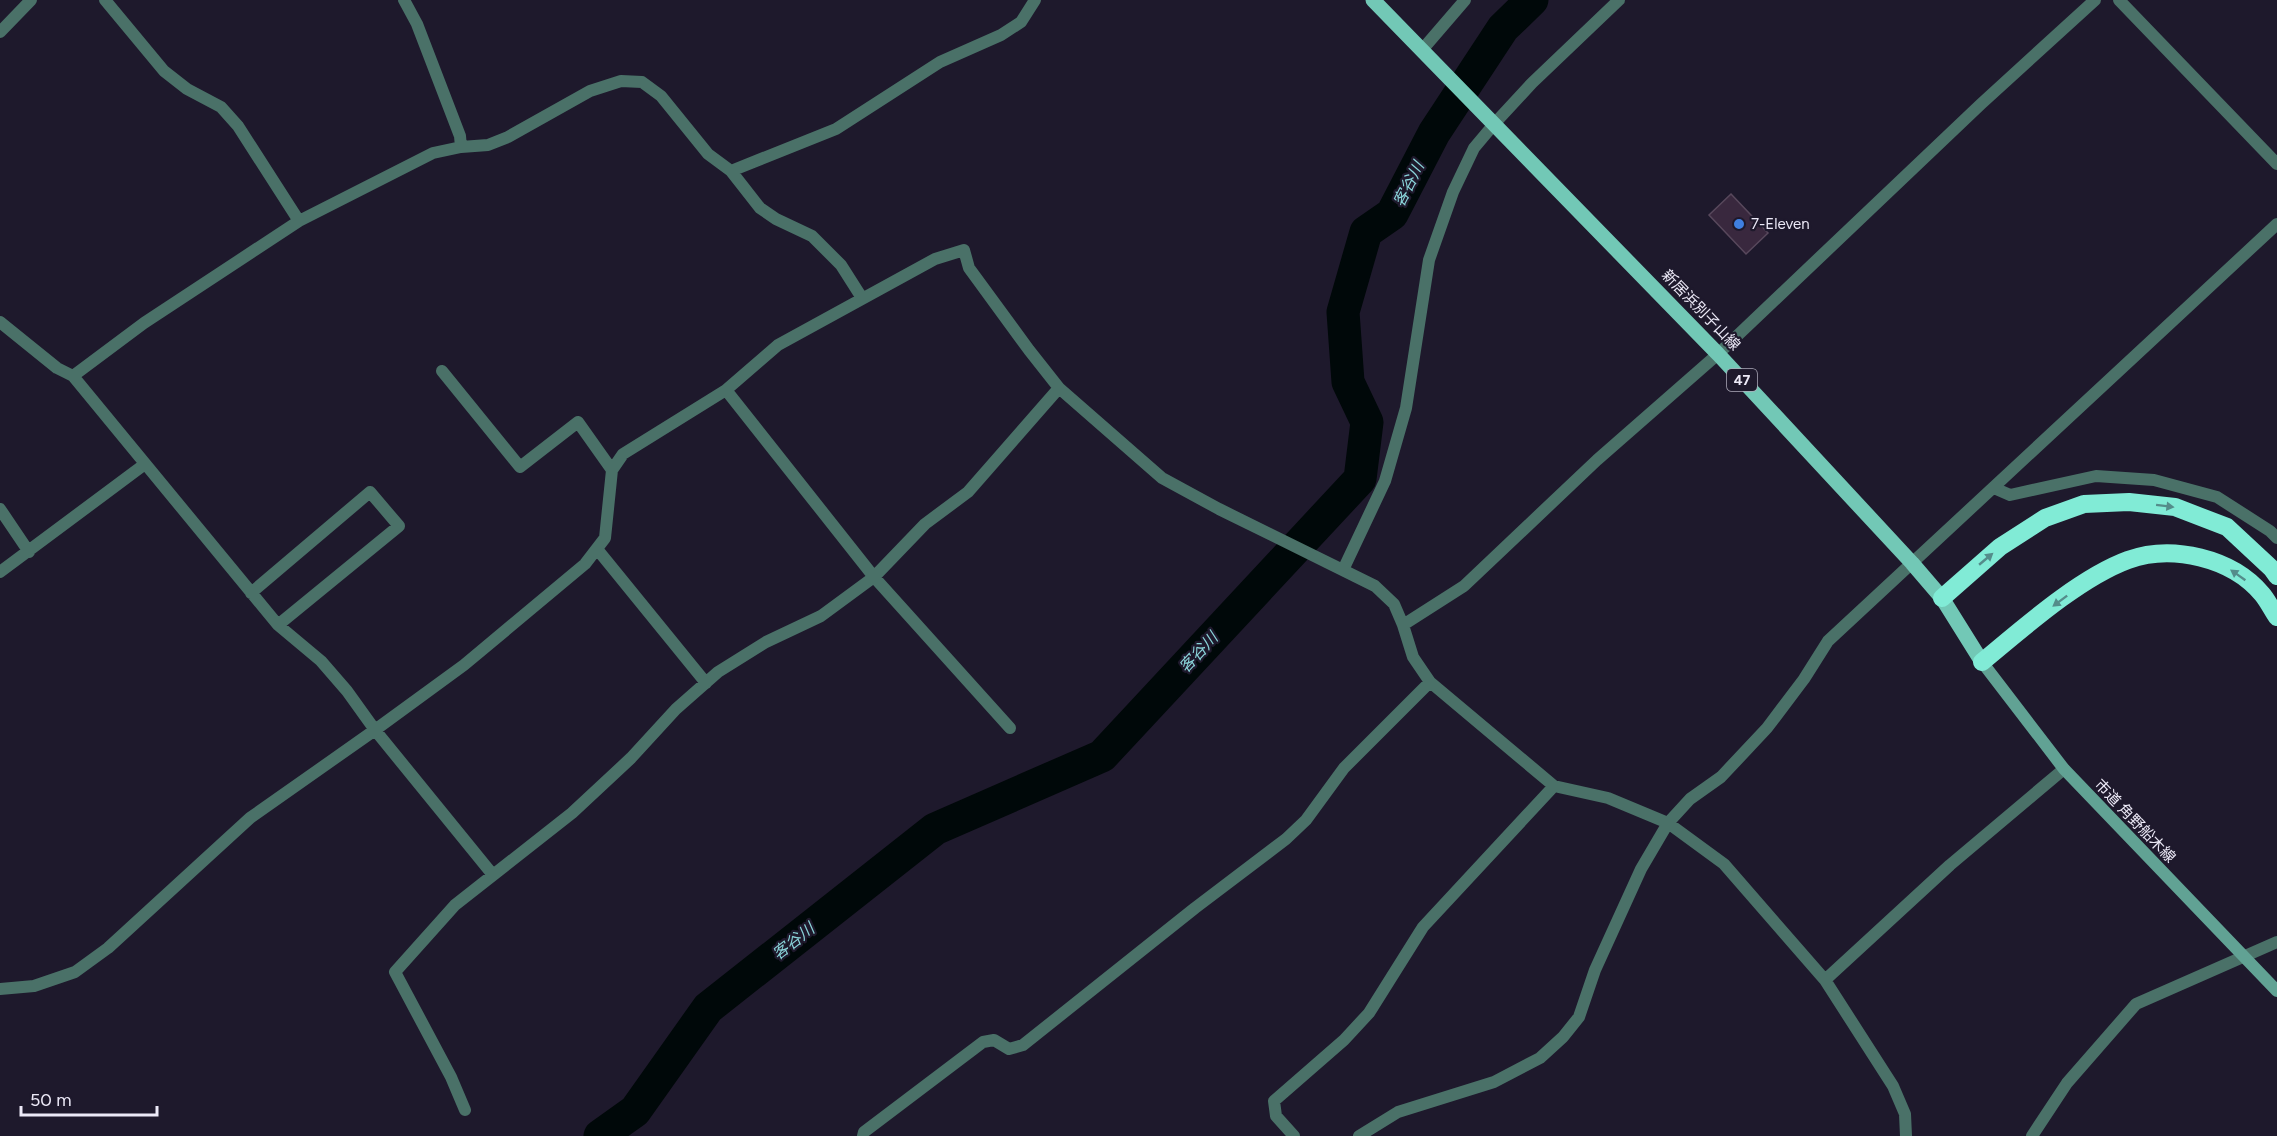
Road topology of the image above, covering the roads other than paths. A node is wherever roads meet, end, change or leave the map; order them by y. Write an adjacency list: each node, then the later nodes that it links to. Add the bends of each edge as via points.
1 (32, 0): 10 (street)
2 (105, 0): 16 (street, via 164,71 221,107 238,126)
3 (404, 0): 13 (street, via 417,24)
4 (1035, 0): 15 (street, via 1021,22 1001,35 940,62 836,129)
5 (1373, 0): 11 (main road, 新居浜別子山線 / 47)
6 (1465, 0): 11 (street)
7 (1619, 0): 12 (street)
8 (2095, 0): 20 (street)
9 (2119, 0): 14 (street)
10 (0, 32)
11 (1425, 53): 12 (main road, 新居浜別子山線 / 47)
12 (1489, 118): 20 (main road, 新居浜別子山線 / 47); 33 (street, via 1453,192 1429,260 1406,408 1385,481)
13 (461, 147): 15 (street, via 488,145 590,92 632,81 642,82 661,96 708,154); 16 (street, via 433,153)
14 (2277, 164)
15 (731, 171): 18 (street, via 760,208 812,236 841,265)
16 (299, 221): 22 (street, via 144,323)
17 (2277, 224): 27 (street)
18 (862, 298): 23 (street, via 935,259 964,250 969,268); 24 (street, via 778,345)
19 (0, 322): 22 (street, via 57,368)
20 (1718, 354): 32 (main road, 新居浜別子山線 / 47); 41 (street, via 1597,460 1464,586)
21 (442, 370): 26 (street, via 520,467 578,422)
22 (73, 376): 25 (street)
23 (1059, 388): 33 (street, via 1162,478); 36 (street, via 968,492 925,524)
24 (726, 390): 26 (street, via 623,454); 36 (street)
25 (145, 464): 31 (street); 37 (street)
26 (612, 470): 30 (street, via 605,538)
27 (1994, 488): 29 (street, via 2010,495 2096,476 2154,480 2217,497); 32 (street)
28 (0, 510): 31 (street)
29 (2277, 538)
30 (597, 549): 44 (street); 46 (street, via 585,564 464,665)
31 (29, 552): 34 (street)
32 (1912, 563): 38 (main road, 新居浜別子山線 / 47); 49 (street, via 1828,642 1767,728 1721,777 1690,799)
33 (1340, 569): 41 (street, via 1375,586 1394,604)
34 (0, 572)
35 (2277, 576): 38 (highway, one-way to 35, via 2000,547 2045,518 2084,504 2129,502 2175,507 2228,527)
36 (874, 577): 44 (street, via 821,616 766,642); 45 (street)
37 (251, 593): 40 (street); 40 (street, via 370,492 399,526)
38 (1942, 598): 42 (main road, 新居浜別子山線 / 47)
39 (2277, 617): 42 (highway, one-way to 42, via 2262,593 2234,571 2205,558 2161,554 2128,560 2086,582)
40 (278, 625): 46 (street, via 321,661)
41 (1403, 625): 43 (street, via 1413,657)
42 (1982, 662): 47 (street, 市道 角野船木線)
43 (1430, 682): 48 (street); 57 (street, via 1344,768 1286,839 1023,1045 1009,1049 994,1040 983,1042)
44 (706, 683): 50 (street, via 572,813)
45 (1010, 728)
46 (375, 730): 50 (street); 54 (street, via 250,818 108,948 75,972 34,986)
47 (2064, 769): 52 (street, 市道 角野船木線); 53 (street, via 1950,865)
48 (1554, 786): 49 (street, via 1608,798); 58 (street, via 1423,927 1369,1013 1274,1101 1276,1116)
49 (1668, 823): 53 (street, via 1724,864); 59 (street, via 1641,869 1594,970 1579,1017 1563,1038 1540,1058 1494,1082 1398,1112)
50 (493, 875): 56 (street, via 455,905 395,972)
51 (2277, 942): 52 (street)
52 (2245, 958): 55 (street, 市道 角野船木線); 61 (street, via 2136,1004 2067,1083)
53 (1825, 980): 60 (street, via 1893,1086 1905,1114)
54 (0, 989)
55 (2277, 991)
56 (465, 1110)
57 (863, 1136)
58 (1294, 1136)
59 (1359, 1136)
60 (1906, 1136)
61 (2032, 1136)

